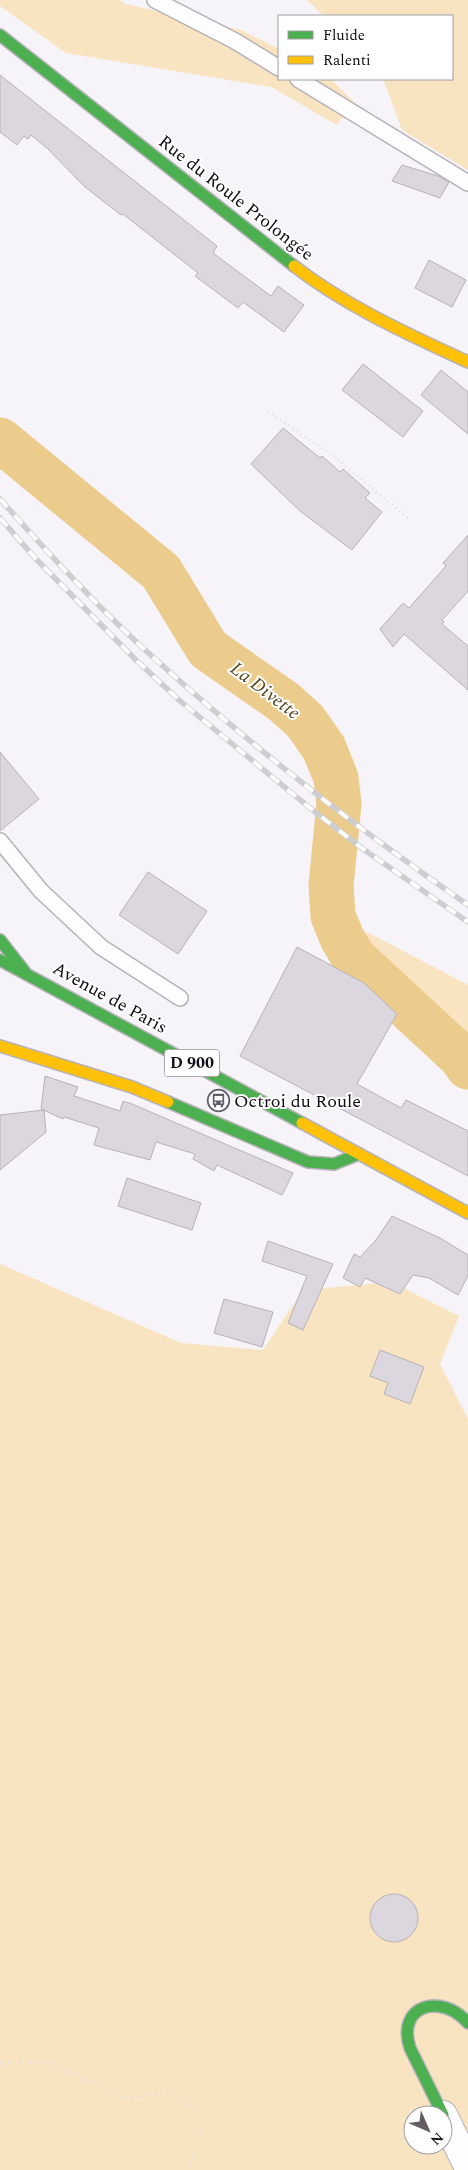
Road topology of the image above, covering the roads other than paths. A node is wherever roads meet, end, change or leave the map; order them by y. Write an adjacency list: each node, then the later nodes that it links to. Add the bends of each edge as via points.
1 (155, 0): 3 (lane)
2 (0, 35): 6 (street, Rue du Roule Prolongée, via 318,284 384,322)
3 (278, 67)
4 (300, 80): 5 (lane)
5 (468, 183)
6 (468, 362)
7 (0, 841): 11 (lane, via 41,890 101,947)
8 (0, 940): 10 (street, D 900)
9 (0, 960): 10 (street, Avenue de Paris)
10 (25, 972): 13 (street, Avenue de Paris / D 900)
11 (180, 998)
12 (0, 1046): 13 (street, via 132,1088 308,1162 334,1164)
13 (360, 1154): 14 (street, Avenue de Paris / D 900)
14 (468, 1213)
15 (468, 2023): 16 (street, via 457,2011 441,2004 428,2006 414,2014 406,2030 408,2044)
16 (438, 2105)
17 (453, 2135): 18 (street)
18 (468, 2166)

